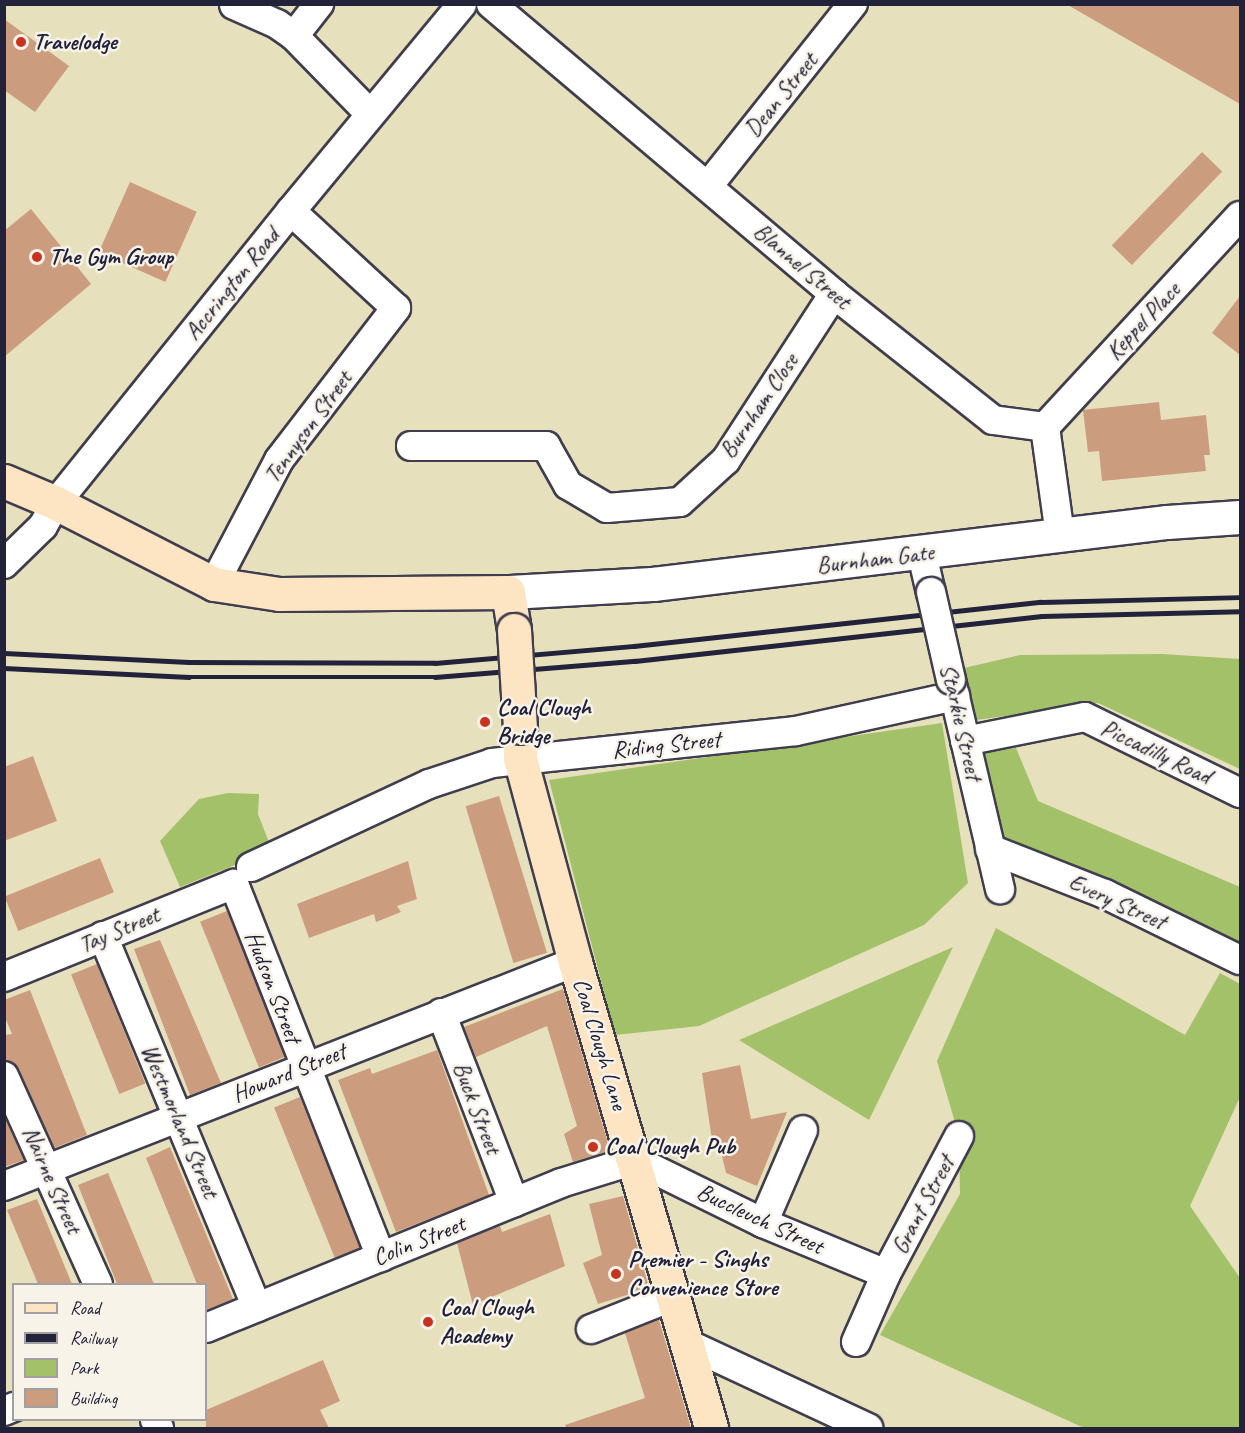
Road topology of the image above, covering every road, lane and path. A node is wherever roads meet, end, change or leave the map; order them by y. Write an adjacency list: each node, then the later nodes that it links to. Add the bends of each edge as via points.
1 (319, 4): 6 (street)
2 (462, 4): 7 (street, Accrington Road)
3 (491, 4): 8 (street, Blannel Street)
4 (854, 4): 8 (street, Dean Street)
5 (234, 5): 6 (street)
6 (294, 36): 7 (street)
7 (370, 114): 9 (street, Accrington Road)
8 (708, 186): 11 (street, Blannel Street)
9 (291, 211): 15 (street, Accrington Road); 20 (street, Tennyson Street, via 396,308 279,460)
10 (1240, 216): 12 (street, Keppel Place)
11 (834, 294): 12 (street, Blannel Street, via 993,420); 13 (street, Burnham Close, via 726,460 680,502 607,508 568,485 546,446)
12 (1045, 427): 17 (street)
13 (411, 446)
14 (4, 481): 15 (main road)
15 (56, 503): 19 (street, Accrington Road, via 43,526); 20 (main road)
16 (1240, 517): 17 (street, Burnham Gate)
17 (1060, 535): 18 (street, Burnham Gate)
18 (922, 554): 21 (street, Burnham Gate, via 654,584); 22 (street, Starkie Street, bridge)
19 (4, 564)
20 (214, 584): 21 (main road, via 279,594)
21 (508, 592): 24 (main road, Coal Clough Lane, bridge)
22 (953, 688): 23 (street, Starkie Street); 24 (street, Riding Street, via 796,731)
23 (965, 741): 25 (street, Piccadilly Road, via 1085,717); 26 (street, Starkie Street)
24 (520, 743): 27 (street, Riding Street); 31 (main road, Coal Clough Lane)
25 (1240, 794)
26 (990, 849): 28 (street, Starkie Street); 30 (street, Every Street, via 1105,894)
27 (242, 876): 29 (street, Tay Street); 34 (street, Hudson Street)
28 (1000, 889)
29 (102, 936): 32 (street, Tay Street); 36 (street, Westmorland Street)
30 (1240, 960)
31 (575, 962): 33 (street, Howard Street); 39 (main road, Coal Clough Lane)
32 (4, 976)
33 (441, 1013): 34 (street, Howard Street); 42 (street, Buck Street)
34 (304, 1067): 36 (street, Howard Street); 44 (street, Hudson Street)
35 (4, 1076): 40 (street, Nairne Street)
36 (178, 1117): 40 (street, Howard Street); 48 (street, Westmorland Street)
37 (803, 1130): 43 (street)
38 (959, 1136): 45 (street, Grant Street)
39 (635, 1160): 42 (street, Colin Street); 43 (street, Buccleuch Street); 47 (main road, Coal Clough Lane)
40 (49, 1168): 41 (street, Howard Street); 46 (street, Nairne Street)
41 (4, 1186)
42 (514, 1202): 44 (street, Colin Street)
43 (763, 1223): 45 (street, Buccleuch Street)
44 (381, 1257): 48 (street, Colin Street)
45 (886, 1274): 51 (street, Grant Street)
46 (98, 1283)
47 (674, 1296): 50 (street); 52 (main road, Coal Clough Lane)
48 (257, 1307): 49 (street, Colin Street)
49 (207, 1328)
50 (591, 1329)
51 (856, 1342)
52 (688, 1344): 53 (main road, Coal Clough Lane); 54 (street)
53 (711, 1428)
54 (868, 1428)

